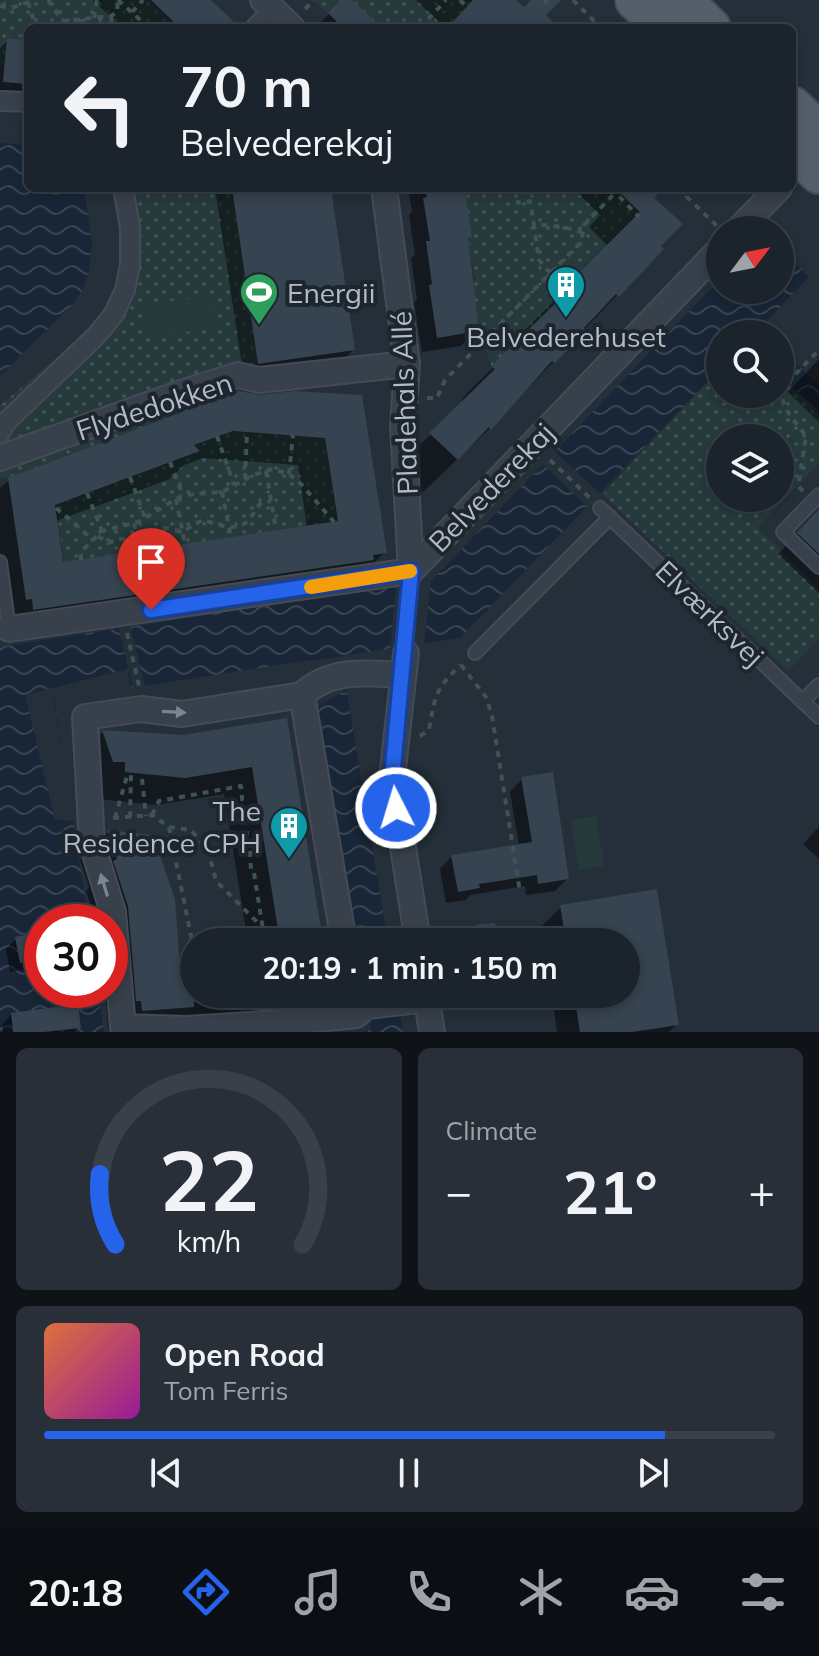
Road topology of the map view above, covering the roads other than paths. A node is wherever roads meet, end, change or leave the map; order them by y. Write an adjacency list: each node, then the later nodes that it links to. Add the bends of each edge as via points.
1 (636, 0): 6 (main road)
2 (681, 0): 7 (main road)
3 (268, 5): 4 (street); 5 (street)
4 (257, 24)
5 (288, 24)
6 (662, 24)
7 (706, 24)
8 (0, 101): 9 (street)
9 (24, 102)
10 (796, 136): 11 (main road)
11 (800, 164)
12 (124, 192): 18 (street, Flydedokken, via 130,265 114,314)
13 (385, 192): 17 (street, Pladehals Allé)
14 (774, 192): 15 (street)
15 (751, 216)
16 (706, 264): 23 (street, Belvederekaj, via 538,448)
17 (407, 364): 19 (street, Flydedokken, via 259,380 238,375); 23 (street, Pladehals Allé, via 403,426)
18 (0, 433)
19 (0, 458)
20 (816, 498): 22 (lane, via 783,532)
21 (0, 562): 24 (lane)
22 (819, 567)
23 (411, 571): 24 (street, Belvederekaj); 26 (lane)
24 (9, 629)
25 (475, 653): 29 (lane, Elværksvej, via 605,512)
26 (404, 664): 28 (street, via 346,672); 32 (street, via 392,778)
27 (819, 685): 29 (lane)
28 (308, 689): 31 (street); 33 (street, one-way to 28, via 356,1015 254,1025 123,1027 113,912 92,844 85,717 141,709 182,714)
29 (803, 701): 30 (lane, Elværksvej)
30 (819, 717)
31 (342, 928)
32 (416, 928)
33 (358, 1008)
34 (428, 1008): 35 (street)
35 (432, 1032)

